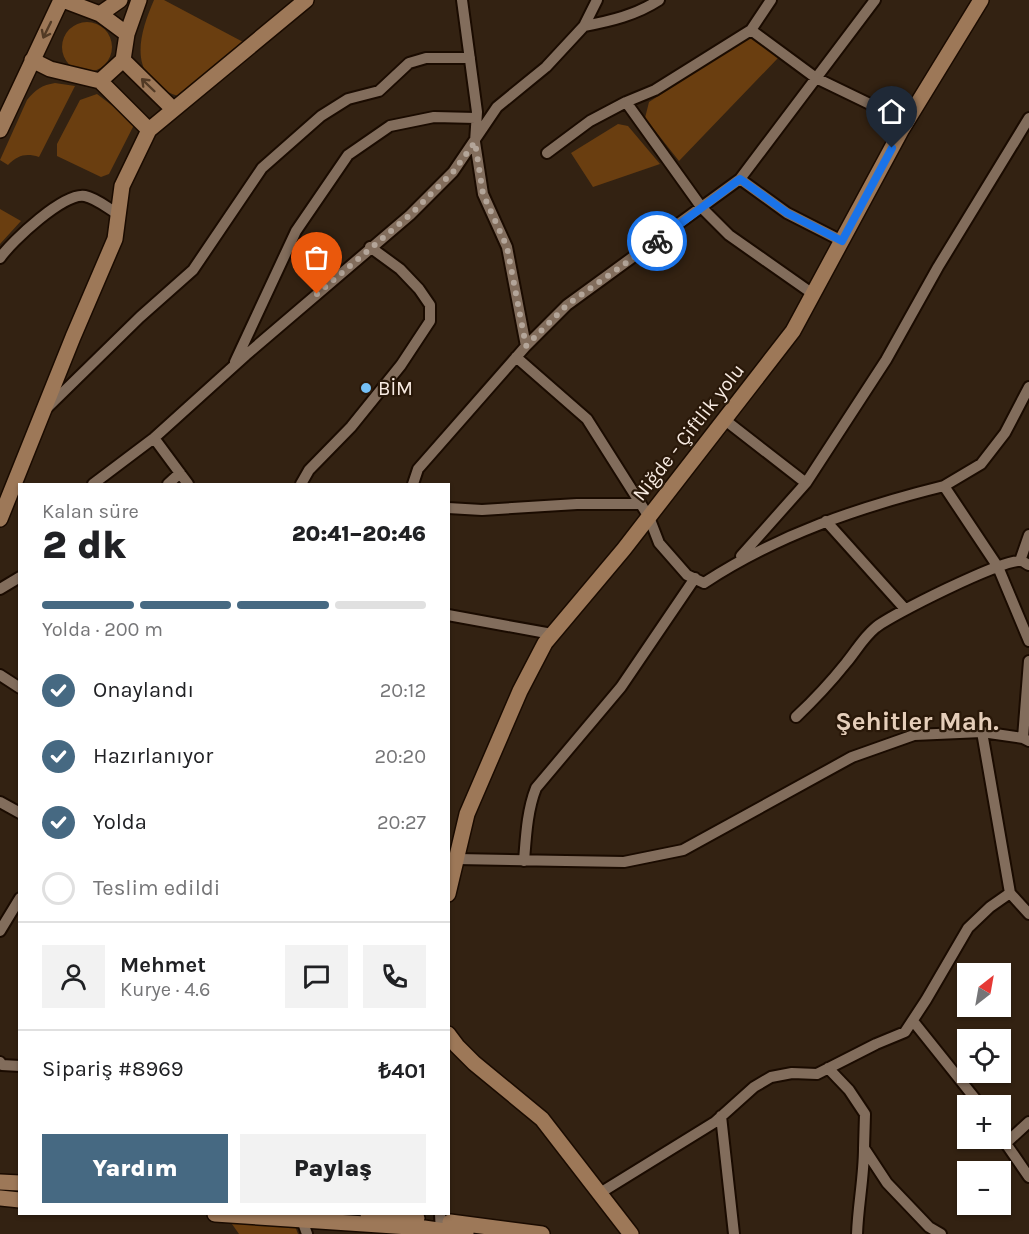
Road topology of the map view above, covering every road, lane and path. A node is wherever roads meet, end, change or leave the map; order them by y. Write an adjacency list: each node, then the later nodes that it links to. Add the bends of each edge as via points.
1 (62, 0): 11 (main road); 16 (main road, one-way to 16)
2 (120, 0): 11 (main road)
3 (139, 0): 14 (main road)
4 (306, 0): 21 (main road)
5 (462, 0): 15 (street)
6 (597, 0): 12 (street)
7 (659, 0): 12 (street, via 615,20)
8 (771, 0): 13 (street)
9 (874, 0): 18 (street)
10 (981, 0): 24 (main road, Niğde - Çiftlik yolu)
11 (100, 14): 14 (main road)
12 (584, 26): 27 (street, via 546,67 497,107)
13 (751, 30): 18 (street); 20 (street, via 655,90)
14 (127, 34): 17 (main road)
15 (470, 57): 22 (street); 40 (street, via 426,58 409,63 379,91 348,99 321,116 262,168 193,270)
16 (32, 60): 19 (main road, via 50,69); 25 (main road)
17 (123, 60): 19 (main road); 21 (main road, one-way to 17)
18 (816, 78): 24 (street); 29 (street)
19 (100, 81): 26 (main road)
20 (626, 102): 28 (street, via 590,121); 30 (street)
21 (173, 109): 26 (main road)
22 (476, 118): 27 (street); 38 (street, via 434,117 390,126 348,155 296,231)
23 (1029, 118): 49 (street, via 886,360)
24 (907, 122): 32 (main road, Niğde - Çiftlik yolu)
25 (0, 130)
26 (149, 130): 31 (main road, via 122,186)
27 (475, 142): 33 (street, via 453,172); 36 (street, via 483,194 507,247)
28 (547, 153)
29 (740, 179): 30 (street); 32 (street, via 787,213)
30 (702, 208): 35 (street, via 729,235); 36 (street, via 567,305)
31 (118, 214): 34 (street, via 86,196 73,197 48,212); 40 (main road, via 115,239)
32 (842, 241): 35 (main road, Niğde - Çiftlik yolu)
33 (370, 248): 38 (street); 47 (street, via 400,269 419,289 430,305 430,321 401,365)
34 (0, 258)
35 (813, 294): 41 (main road, Niğde - Çiftlik yolu, via 793,331)
36 (526, 346): 37 (street)
37 (516, 357): 48 (street, via 418,469); 52 (street, via 587,419)
38 (232, 368): 42 (street)
39 (1029, 387): 50 (street, via 1005,433 981,464)
40 (43, 411): 53 (main road)
41 (725, 420): 49 (street); 52 (main road, Niğde - Çiftlik yolu)
42 (154, 438): 43 (street); 44 (street)
43 (180, 473): 45 (street); 46 (street)
44 (94, 483)
45 (169, 483)
46 (187, 483)
47 (301, 483)
48 (413, 483)
49 (806, 483): 56 (street)
50 (944, 486): 54 (street); 58 (street)
51 (450, 508): 52 (street, via 577,504)
52 (645, 510): 60 (street, via 658,543); 64 (main road, Niğde - Çiftlik yolu)
53 (0, 519)
54 (826, 521): 56 (street); 62 (street)
55 (1029, 535): 57 (street)
56 (737, 561): 60 (street, via 704,583)
57 (1024, 563): 58 (street)
58 (998, 567): 62 (street); 65 (street)
59 (18, 578): 61 (street)
60 (695, 578): 75 (street, via 621,687 536,788)
61 (0, 589)
62 (904, 609): 69 (street, via 876,627)
63 (450, 615): 64 (street)
64 (552, 634): 74 (main road, Niğde - Çiftlik yolu, via 520,691 467,814)
65 (1029, 641)
66 (1029, 661): 71 (street)
67 (0, 675): 68 (street)
68 (18, 687)
69 (796, 717)
70 (982, 732): 71 (street); 75 (street, via 914,735 852,757 683,850 624,862); 77 (street)
71 (1026, 739)
72 (0, 802): 73 (street)
73 (18, 812)
74 (457, 859): 75 (street); 76 (main road, Niğde - Çiftlik yolu)
75 (524, 861)
76 (450, 886)
77 (1010, 893): 79 (street); 81 (street, via 968,928)
78 (18, 901): 80 (street)
79 (1029, 914)
80 (0, 931)
81 (913, 1021): 85 (street, via 905,1032); 86 (street)
82 (450, 1037): 95 (main road, via 474,1063 542,1119)
83 (0, 1062): 84 (street)
84 (18, 1066)
85 (828, 1068): 87 (street, via 817,1074 771,1077); 90 (street, via 865,1114)
86 (972, 1095)
87 (721, 1116): 95 (street); 105 (street)
88 (1029, 1122): 89 (street)
89 (1011, 1134)
90 (864, 1148): 106 (street); 107 (street, via 887,1183 929,1227)
91 (1010, 1149): 92 (street)
92 (1029, 1177)
93 (0, 1182): 94 (main road)
94 (18, 1183)
95 (600, 1193): 104 (main road)
96 (0, 1198): 97 (main road)
97 (18, 1200)
98 (226, 1215): 100 (main road)
99 (375, 1215): 101 (main road)
100 (303, 1222): 101 (main road)
101 (440, 1225): 102 (main road); 103 (main road)
102 (466, 1234)
103 (542, 1234)
104 (631, 1234)
105 (734, 1234)
106 (857, 1234)
107 (941, 1234)

